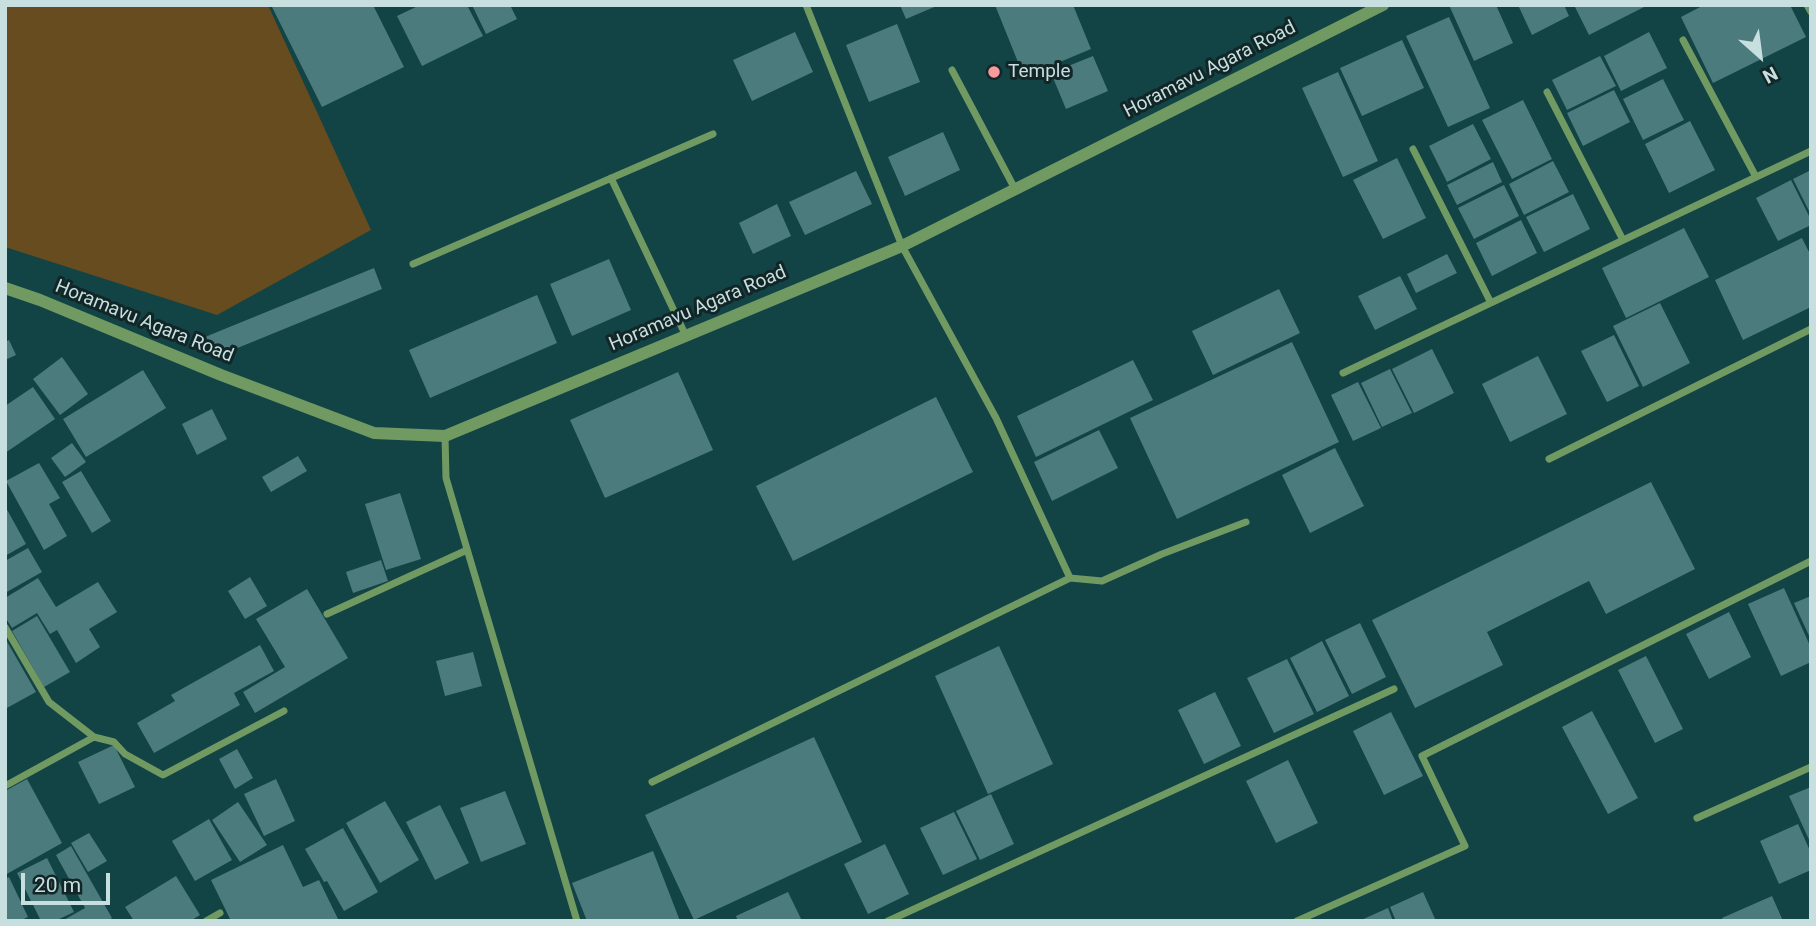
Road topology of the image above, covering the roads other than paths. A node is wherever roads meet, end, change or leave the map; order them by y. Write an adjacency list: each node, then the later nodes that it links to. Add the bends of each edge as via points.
1 (806, 5): 15 (street)
2 (1382, 5): 13 (street, Horamavu Agara Road)
3 (1807, 5): 4 (street)
4 (1811, 12)
5 (1683, 40): 11 (street)
6 (952, 70): 13 (street)
7 (1547, 92): 14 (street)
8 (713, 134): 12 (street)
9 (1413, 149): 18 (street)
10 (1811, 151): 11 (street)
11 (1756, 177): 14 (street)
12 (611, 178): 16 (street); 20 (street)
13 (1015, 189): 15 (street, Horamavu Agara Road)
14 (1623, 240): 18 (street)
15 (902, 246): 20 (street, Horamavu Agara Road); 27 (street, via 996,418)
16 (413, 264)
17 (5, 288): 22 (street, Horamavu Agara Road, via 374,433)
18 (1491, 303): 21 (street)
19 (1811, 329): 23 (street)
20 (686, 336): 22 (street, Horamavu Agara Road)
21 (1343, 373)
22 (444, 436): 25 (street, via 446,478)
23 (1549, 458)
24 (1246, 522): 27 (street, via 1102,581)
25 (467, 550): 28 (street); 39 (street)
26 (1811, 561): 41 (street, via 1422,756 1465,846)
27 (1070, 578): 34 (street)
28 (327, 614)
29 (5, 627): 32 (street, via 49,702)
30 (1394, 689): 40 (street)
31 (284, 711): 32 (street, via 163,775 125,754 114,741)
32 (94, 737): 35 (street)
33 (1811, 767): 36 (street)
34 (652, 782)
35 (5, 786)
36 (1697, 818)
37 (220, 913): 38 (street)
38 (206, 921)
39 (577, 921)
40 (888, 921)
41 (1297, 921)

